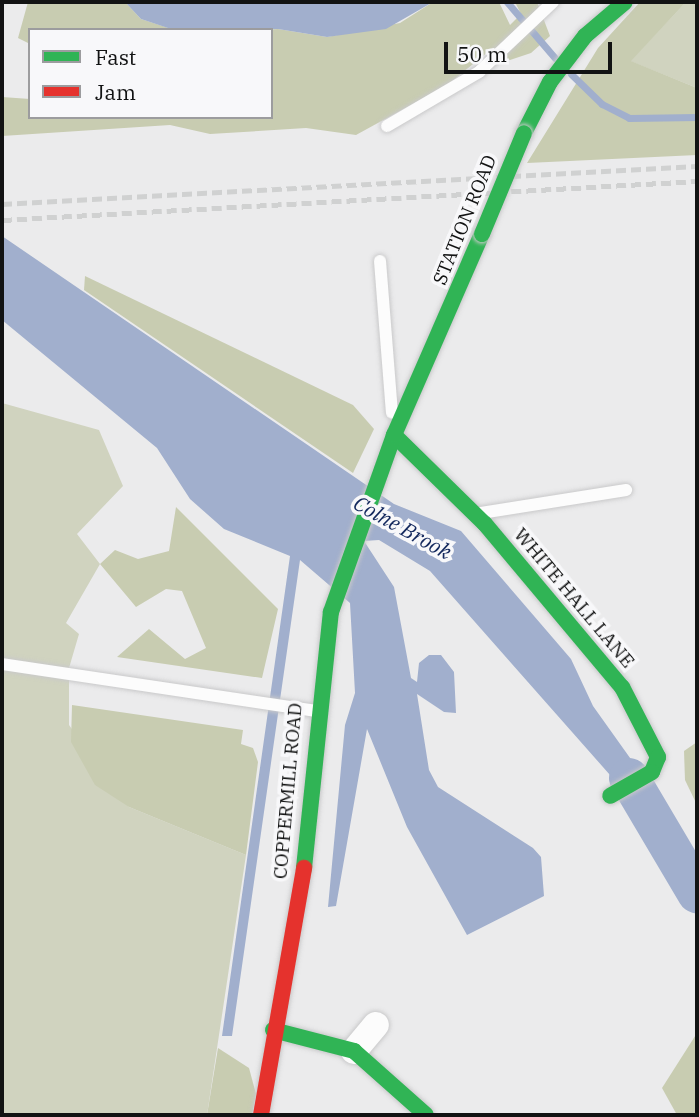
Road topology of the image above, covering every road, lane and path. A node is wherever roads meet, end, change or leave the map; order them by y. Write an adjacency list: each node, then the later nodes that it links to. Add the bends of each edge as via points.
1 (553, 2): 3 (lane, via 479,72)
2 (625, 2): 5 (street, STATION ROAD, bridge, via 585,36 550,82)
3 (387, 127)
4 (380, 261): 5 (lane)
5 (394, 435): 6 (street, STATION ROAD); 8 (street, WHITE HALL LANE)
6 (377, 475): 10 (street, COPPERMILL ROAD, via 331,612)
7 (626, 490): 8 (lane)
8 (474, 514): 11 (street, WHITE HALL LANE, via 622,687 658,757 652,772)
9 (2, 664): 10 (lane)
10 (317, 711): 13 (street, COPPERMILL ROAD, via 304,872)
11 (610, 796)
12 (376, 1025): 14 (street)
13 (273, 1030): 14 (street); 16 (street, COPPERMILL ROAD)
14 (354, 1051): 15 (street)
15 (420, 1113)
16 (261, 1115)

